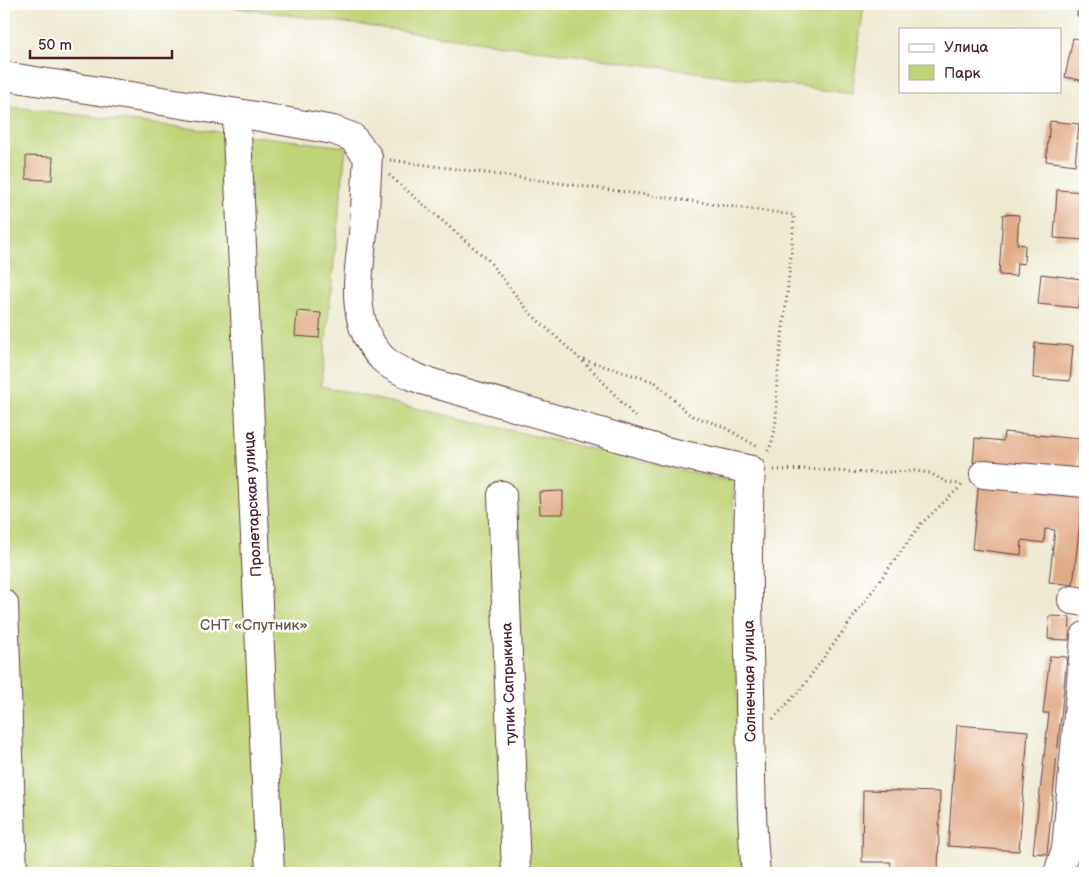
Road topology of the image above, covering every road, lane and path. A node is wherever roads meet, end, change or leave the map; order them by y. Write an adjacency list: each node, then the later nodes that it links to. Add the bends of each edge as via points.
1 (4, 76): 2 (street)
2 (237, 123): 3 (street, via 333,130 352,137); 14 (street, Пролетарская улица)
3 (368, 157): 4 (path, via 488,260 529,312); 6 (street, via 358,280 359,318 369,341 383,359 422,380 665,451); 6 (path, via 794,215 774,433)
4 (581, 359): 5 (path); 6 (path, via 655,382 690,415 722,426)
5 (642, 424)
6 (756, 471): 7 (path, via 914,471 930,473 946,482); 12 (street, Солнечная улица, via 748,559)
7 (973, 479): 8 (street); 12 (path, via 921,524 801,689)
8 (1085, 483)
9 (502, 495): 15 (street, тупик Сапрыкина)
10 (4, 604): 13 (street)
11 (1085, 636): 17 (street, via 1066,849)
12 (751, 744): 16 (street, Солнечная улица)
13 (13, 873)
14 (270, 873)
15 (516, 873)
16 (756, 873)
17 (1058, 873)

